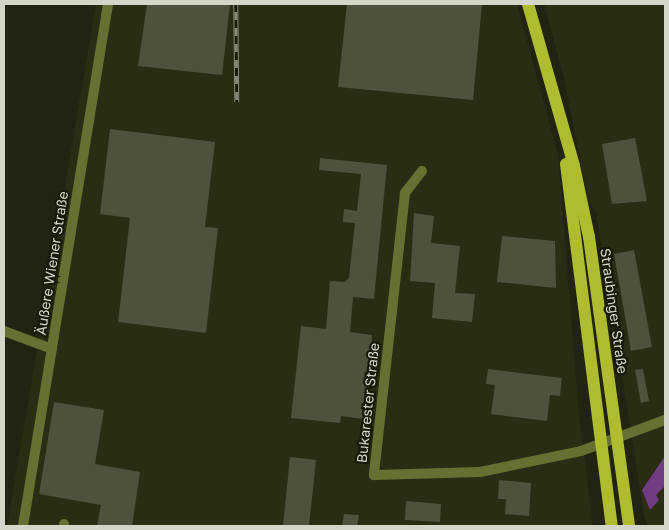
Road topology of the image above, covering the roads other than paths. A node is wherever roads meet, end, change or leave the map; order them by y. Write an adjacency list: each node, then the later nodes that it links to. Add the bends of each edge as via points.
1 (108, 4): 6 (street, Äußere Wiener Straße)
2 (528, 4): 3 (main road, Straubinger Straße)
3 (555, 103): 8 (main road, Straubinger Straße, via 589,237); 9 (main road, Straubinger Straße)
4 (422, 171): 9 (street, Bukarester Straße, via 405,193 374,475 480,472)
5 (4, 331): 6 (street)
6 (52, 349): 10 (street, Äußere Wiener Straße)
7 (665, 420): 8 (street)
8 (615, 437): 9 (street); 12 (main road, Straubinger Straße)
9 (599, 444): 11 (main road, Straubinger Straße)
10 (23, 526)
11 (612, 526)
12 (629, 526)

